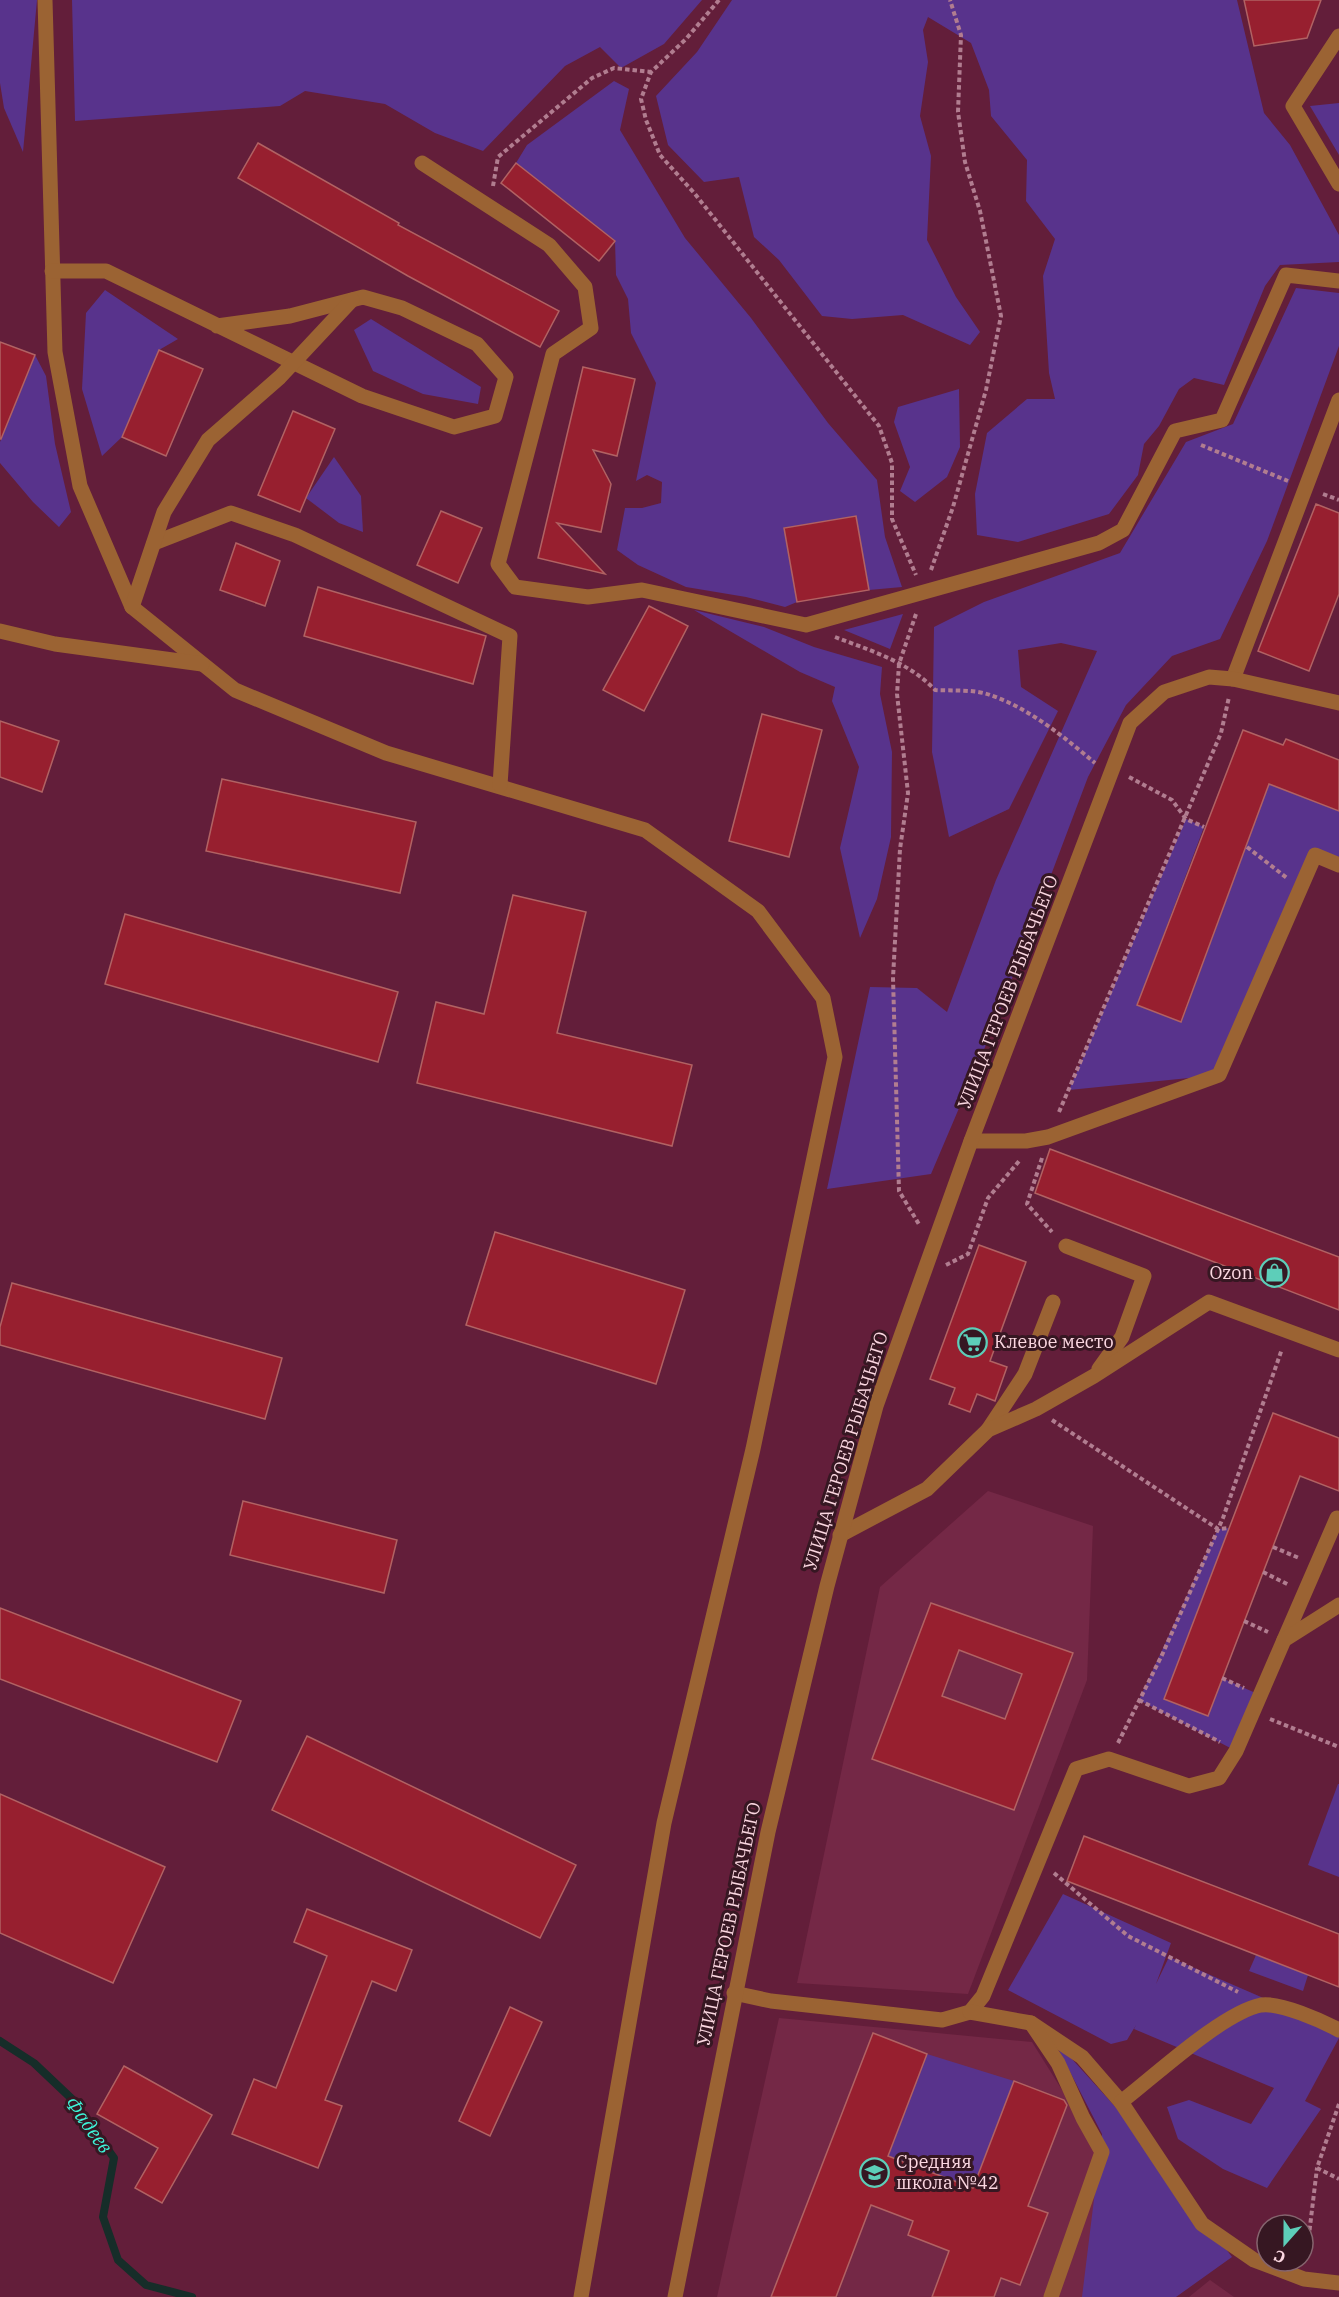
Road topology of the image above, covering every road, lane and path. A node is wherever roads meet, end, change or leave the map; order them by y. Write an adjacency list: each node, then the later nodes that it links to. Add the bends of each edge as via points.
1 (45, 0): 9 (street)
2 (719, 0): 5 (path)
3 (950, 0): 18 (path, via 961,35 958,112 965,162 980,210 1001,316 986,390)
4 (1339, 36): 7 (street, via 1293,106)
5 (651, 72): 8 (path, via 614,68 592,78 536,122 498,157 493,183); 18 (path, via 641,99 660,155 879,426 892,463 892,519)
6 (422, 163): 8 (street)
7 (1339, 184)
8 (496, 211): 20 (street, via 549,245 585,287 591,328 553,354 498,564 515,587 588,597 642,590)
9 (52, 271): 12 (street, via 106,271); 19 (street, via 54,352 80,486)
10 (1339, 281): 15 (street, via 1286,275 1222,420)
11 (352, 300): 12 (street, via 290,316); 13 (street); 13 (street, via 363,297 402,308 477,344 506,377 495,416 454,427 362,396)
12 (217, 326): 13 (street)
13 (293, 363): 17 (street, via 208,440 164,513)
14 (1339, 400): 16 (street)
15 (1175, 431): 16 (path, via 1222,455); 18 (street, via 1123,530 1099,543)
16 (1305, 488): 24 (street)
17 (154, 543): 19 (street); 28 (street, via 231,513 295,535 510,636)
18 (924, 592): 20 (street); 23 (path)
19 (132, 608): 22 (street)
20 (806, 626): 23 (path)
21 (0, 631): 22 (street, via 55,644)
22 (202, 664): 28 (street, via 235,690 386,753)
23 (899, 664): 26 (path, via 925,679 935,690 989,694 1017,707); 38 (path, via 897,694 908,793 900,849 893,978 899,1191)
24 (1233, 679): 25 (street, УЛИЦА ГЕРОЕВ РЫБАЧЬЕГО); 27 (street, УЛИЦА ГЕРОЕВ РЫБАЧЬЕГО, via 1209,677 1164,692 1130,723); 29 (path, via 1221,733)
25 (1339, 703)
26 (1095, 763)
27 (1112, 772): 29 (path, via 1137,779 1172,800); 35 (street, УЛИЦА ГЕРОЕВ РЫБАЧЬЕГО)
28 (500, 785): 74 (street, via 645,830 758,911 823,998 835,1057 753,1449 664,1823)
29 (1185, 819): 30 (path); 34 (path)
30 (1204, 827)
31 (1247, 847): 33 (path)
32 (1339, 865): 33 (street, via 1315,855)
33 (1300, 888): 34 (street, via 1219,1075)
34 (1048, 1137): 35 (street); 36 (path, via 1027,1204); 39 (path, via 1027,1152 988,1198 968,1254)
35 (971, 1141): 38 (street, УЛИЦА ГЕРОЕВ РЫБАЧЬЕГО)
36 (1052, 1232)
37 (1066, 1246): 43 (street, via 1144,1276 1122,1337)
38 (932, 1248): 39 (street, УЛИЦА ГЕРОЕВ РЫБАЧЬЕГО)
39 (921, 1279): 49 (street, УЛИЦА ГЕРОЕВ РЫБАЧЬЕГО, via 876,1406)
40 (1053, 1302): 45 (street, via 1025,1374)
41 (1288, 1332): 42 (street); 43 (street, via 1209,1302); 48 (path)
42 (1339, 1350)
43 (1094, 1376): 44 (street)
44 (1036, 1409): 45 (street); 48 (path)
45 (988, 1430): 49 (street, via 927,1489)
46 (1337, 1518): 51 (street)
47 (1229, 1528): 48 (path)
48 (1218, 1529): 57 (path)
49 (840, 1535): 63 (street, УЛИЦА ГЕРОЕВ РЫБАЧЬЕГО, via 768,1832)
50 (1273, 1547): 51 (path)
51 (1316, 1565): 53 (street)
52 (1263, 1572): 53 (path)
53 (1305, 1592): 56 (street)
54 (1339, 1605): 56 (street)
55 (1244, 1621): 56 (path)
56 (1284, 1640): 58 (street)
57 (1139, 1700): 60 (path); 61 (path)
58 (1253, 1712): 59 (path); 60 (street)
59 (1339, 1747)
60 (1236, 1751): 61 (street, via 1220,1778 1190,1786)
61 (1109, 1760): 62 (street, via 1076,1769)
62 (1038, 1860): 64 (path, via 1128,1936); 65 (street, via 982,1996)
63 (734, 1993): 65 (street, via 771,2001 942,2020); 75 (street, УЛИЦА ГЕРОЕВ РЫБАЧЬЕГО)
64 (1263, 2005): 67 (street, via 1312,2016); 68 (street, via 1232,2016)
65 (969, 2012): 66 (street)
66 (1031, 2024): 68 (street, via 1082,2057); 76 (street, via 1058,2063 1102,2152)
67 (1339, 2030)
68 (1121, 2102): 72 (street, via 1202,2224 1254,2260)
69 (1339, 2104): 70 (path)
70 (1317, 2168): 71 (path); 72 (path)
71 (1339, 2179)
72 (1304, 2279): 73 (street)
73 (1339, 2283)
74 (581, 2297)
75 (675, 2297)
76 (1051, 2297)

